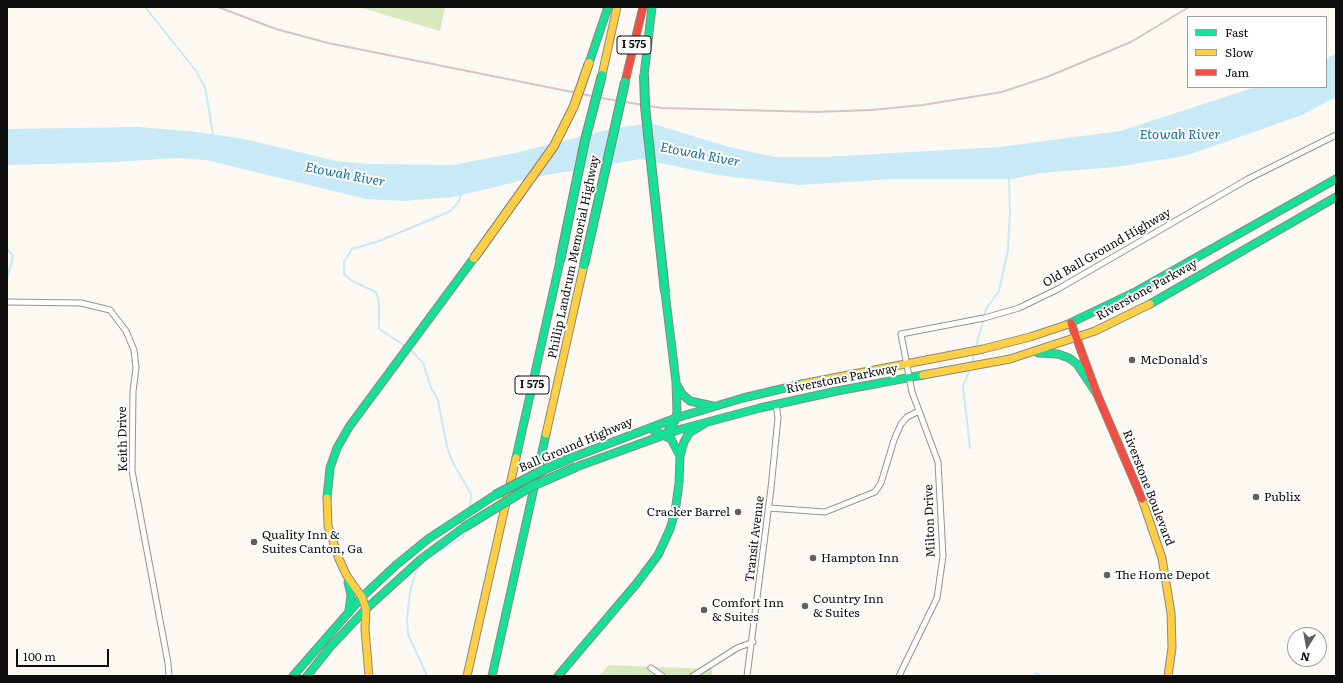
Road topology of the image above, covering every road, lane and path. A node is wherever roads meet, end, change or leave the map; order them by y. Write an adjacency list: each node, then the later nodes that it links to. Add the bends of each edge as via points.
1 (608, 7): 25 (main road, bridge, via 574,106 554,146 344,434 337,448 330,468 326,504 333,545)
2 (617, 7): 35 (main road, Phillip Landrum Memorial Highway / I 575, bridge, via 585,140)
3 (643, 7): 36 (main road, Phillip Landrum Memorial Highway / I 575, bridge)
4 (652, 7): 14 (main road, bridge, via 644,75 645,106)
5 (1336, 135): 12 (street, Old Ball Ground Highway, via 1248,179 1087,273 1019,308 984,318 901,334)
6 (1336, 179): 9 (main road, Riverstone Parkway, via 1137,291)
7 (1336, 197): 10 (main road, Riverstone Parkway, via 1136,312)
8 (7, 302): 31 (street, Keith Drive, via 81,303 110,310 126,331 134,350 136,368 132,400 132,471)
9 (1071, 323): 10 (main road, Riverstone Boulevard); 12 (main road, Riverstone Parkway, via 983,349)
10 (1076, 338): 11 (main road, Riverstone Parkway); 15 (main road, Riverstone Boulevard)
11 (1033, 352): 13 (main road, Riverstone Parkway, via 986,364); 15 (main road, via 1058,354 1068,358 1077,364)
12 (906, 362): 13 (street, Milton Drive); 17 (main road, Riverstone Parkway, via 810,381)
13 (909, 378): 16 (main road, Riverstone Parkway); 18 (street, Milton Drive)
14 (676, 382): 17 (main road, via 682,394 690,401); 19 (main road)
15 (1097, 394): 42 (main road, Riverstone Boulevard, via 1143,502 1162,558 1171,613 1172,648)
16 (776, 404): 20 (main road, Riverstone Parkway); 24 (street, Transit Avenue, via 778,418)
17 (713, 406): 19 (main road, Riverstone Parkway)
18 (919, 411): 24 (street, via 904,420 895,437 882,483 875,492 825,512); 41 (street, Milton Drive, via 938,462 943,556 937,598)
19 (676, 418): 21 (main road, Ball Ground Highway); 22 (main road)
20 (704, 424): 22 (main road, Riverstone Parkway); 23 (main road, via 686,437)
21 (649, 428): 22 (main road); 26 (main road, Ball Ground Highway, bridge, via 526,478 467,512 422,544)
22 (665, 435): 23 (main road, via 674,442); 27 (main road, Riverstone Parkway, bridge, via 576,467 530,488 463,528 415,563)
23 (680, 456): 37 (main road, via 675,512 658,555)
24 (769, 508): 29 (street, Transit Avenue)
25 (347, 576): 26 (main road); 28 (main road, via 351,595)
26 (362, 597): 27 (main road); 28 (main road, Ball Ground Highway)
27 (366, 608): 33 (main road); 34 (main road)
28 (349, 610): 32 (main road, Ball Ground Highway)
29 (753, 642): 39 (street, via 737,648); 40 (street, Transit Avenue, via 748,657)
30 (651, 668): 38 (street)
31 (169, 676)
32 (293, 676)
33 (307, 676)
34 (369, 676)
35 (467, 676)
36 (492, 676)
37 (558, 676)
38 (662, 676)
39 (693, 676)
40 (747, 676)
41 (899, 676)
42 (1168, 676)

